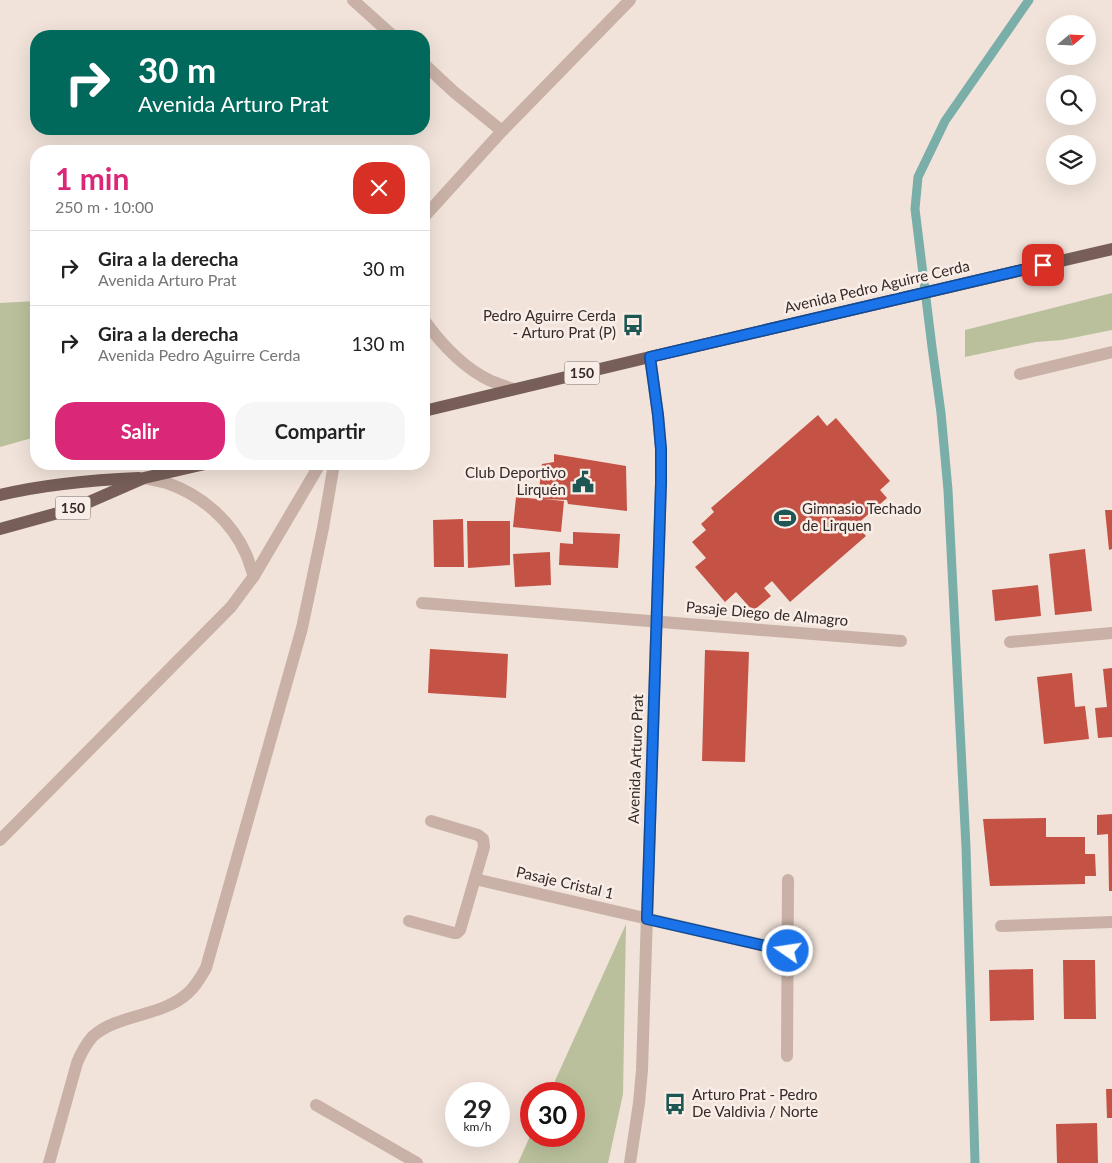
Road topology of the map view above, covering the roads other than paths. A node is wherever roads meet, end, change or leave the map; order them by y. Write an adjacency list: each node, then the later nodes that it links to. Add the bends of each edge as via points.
1 (353, 0): 3 (street)
2 (630, 0): 5 (street)
3 (386, 30)
4 (430, 70): 5 (street)
5 (502, 131): 6 (street)
6 (430, 210)
7 (1112, 249): 10 (main road, Avenida Pedro Aguirre Cerda / 150)
8 (430, 328): 12 (street, via 449,351 469,367)
9 (1112, 352): 11 (street)
10 (650, 357): 12 (main road, 150); 22 (street, Avenida Arturo Prat, via 661,449)
11 (1020, 374)
12 (514, 389): 13 (main road, 150)
13 (430, 410)
14 (179, 470): 17 (main road, 150)
15 (316, 470): 20 (street)
16 (333, 470): 37 (street, via 302,628 206,968 189,993 176,1002 114,1024 92,1037 77,1063)
17 (144, 478): 18 (main road, 150, via 86,481); 19 (main road, 150, via 58,513); 20 (street, via 185,491 220,515 235,533)
18 (0, 495)
19 (0, 529)
20 (254, 576): 27 (street, via 231,607)
21 (422, 603): 22 (street, Pasaje Diego de Almagro)
22 (657, 622): 24 (street, Pasaje Diego de Almagro); 30 (street, Avenida Arturo Prat)
23 (1112, 633): 25 (street)
24 (901, 641)
25 (1010, 642)
26 (431, 821): 28 (street, via 481,836 484,847)
27 (0, 840)
28 (475, 880): 30 (street, Pasaje Cristal 1); 31 (street, via 457,933)
29 (788, 880): 34 (street)
30 (647, 919): 34 (street, Pasaje Cristal 1); 39 (street, Avenida Arturo Prat, via 642,1070)
31 (409, 921)
32 (1112, 922): 33 (street)
33 (1001, 926)
34 (788, 951): 35 (street)
35 (787, 1056)
36 (316, 1106): 38 (street)
37 (49, 1163)
38 (417, 1163)
39 (630, 1163)

